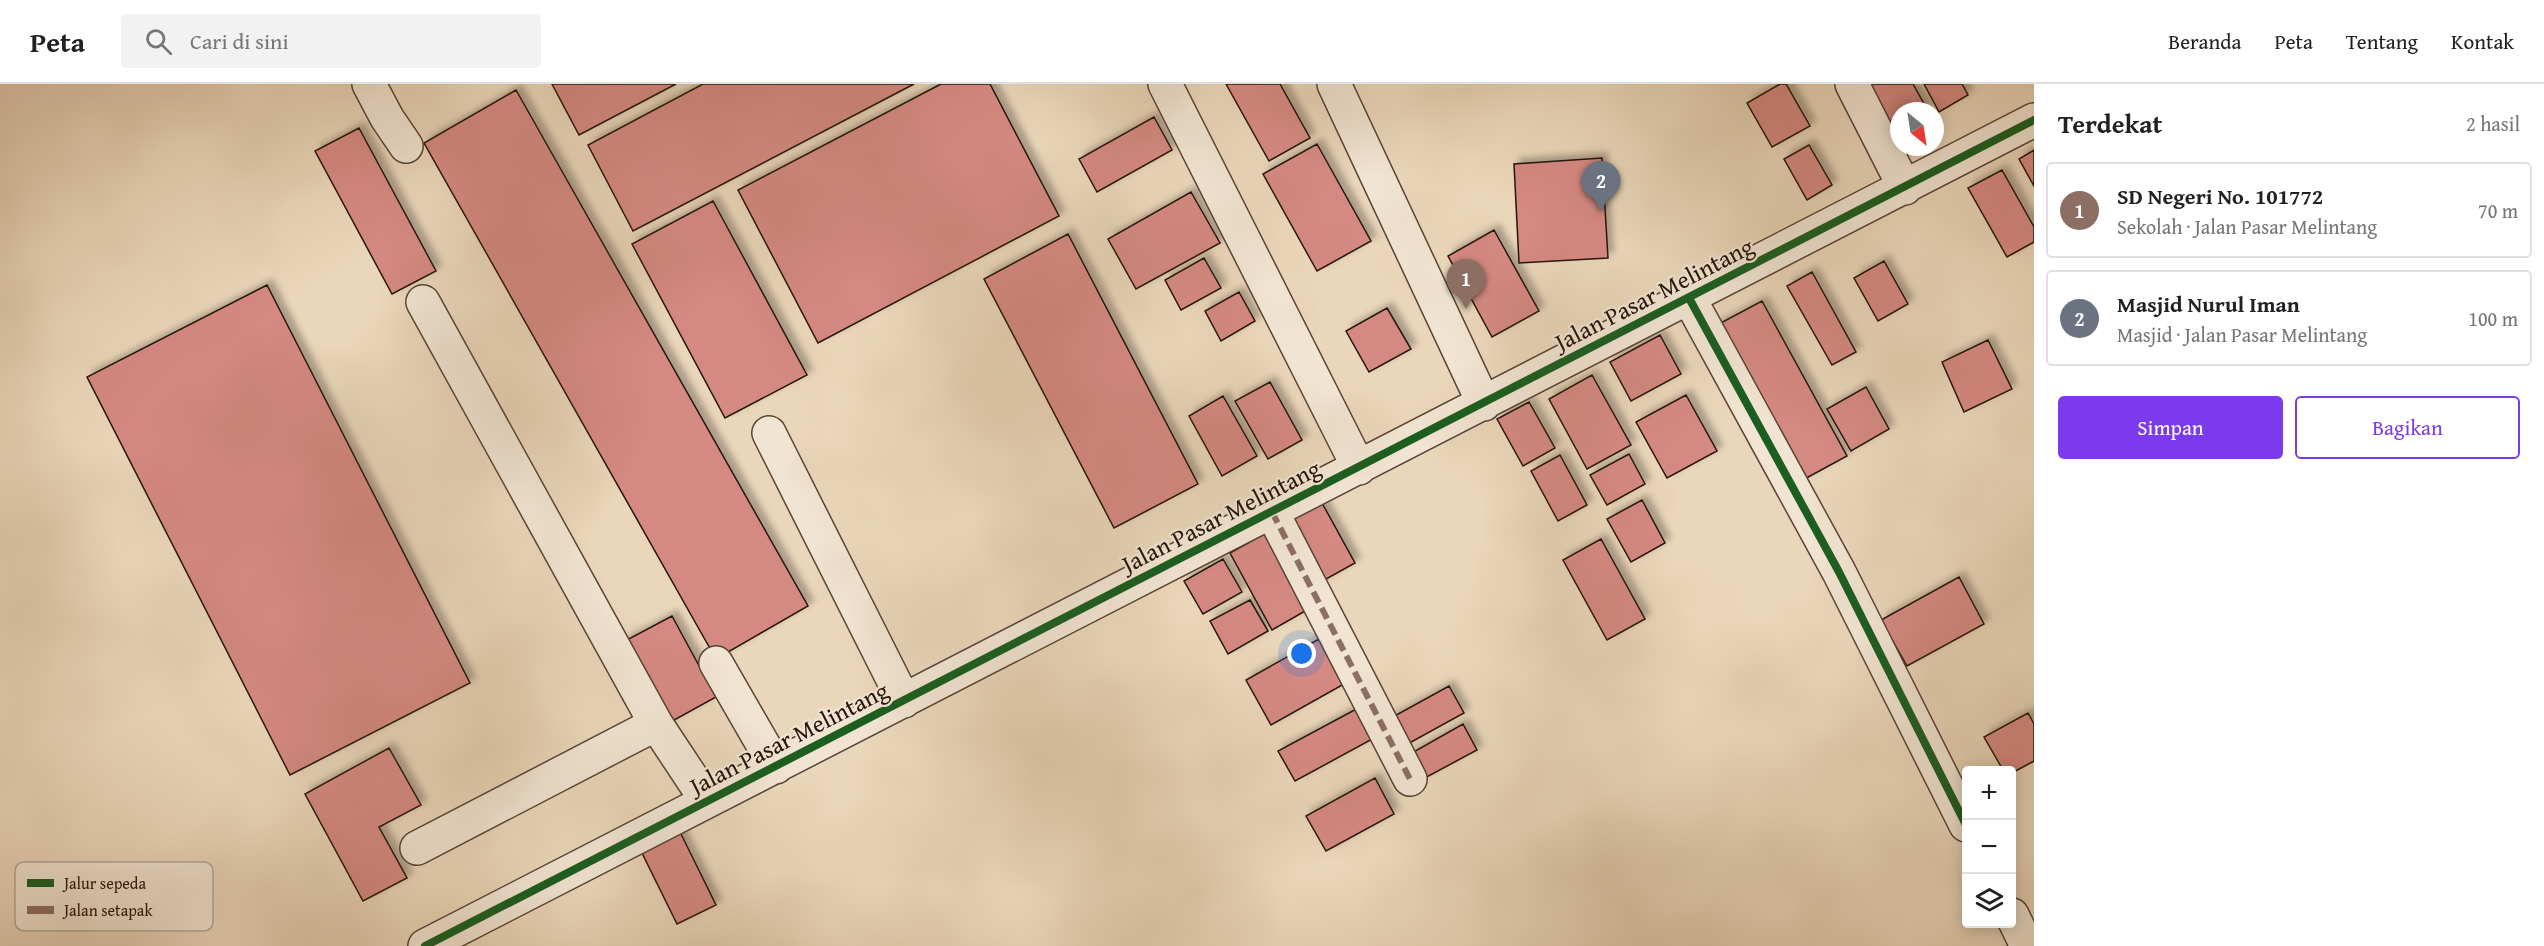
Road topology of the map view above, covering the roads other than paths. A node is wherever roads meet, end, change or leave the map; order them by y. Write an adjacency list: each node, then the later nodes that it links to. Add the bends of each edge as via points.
1 (369, 84): 6 (street)
2 (1165, 84): 12 (street)
3 (1334, 84): 10 (street)
4 (1852, 84): 7 (street)
5 (2034, 120): 7 (street, Jalan Pasar Melintang)
6 (406, 146)
7 (1905, 188): 8 (street, Jalan Pasar Melintang)
8 (1689, 298): 10 (street, Jalan Pasar Melintang); 20 (street, via 1839,572)
9 (423, 302): 16 (street)
10 (1484, 404): 12 (street, Jalan Pasar Melintang)
11 (769, 433): 15 (street)
12 (1359, 468): 13 (street, Jalan Pasar Melintang)
13 (1272, 512): 15 (street, Jalan Pasar Melintang); 18 (street)
14 (716, 663): 17 (street)
15 (904, 701): 17 (street, Jalan Pasar Melintang)
16 (656, 724): 19 (street); 21 (street)
17 (776, 767): 19 (street, Jalan Pasar Melintang)
18 (1410, 779)
19 (707, 801): 23 (street, Jalan Pasar Melintang)
20 (1963, 820)
21 (417, 848)
22 (2016, 923): 24 (street)
23 (425, 946)
24 (2027, 946)

